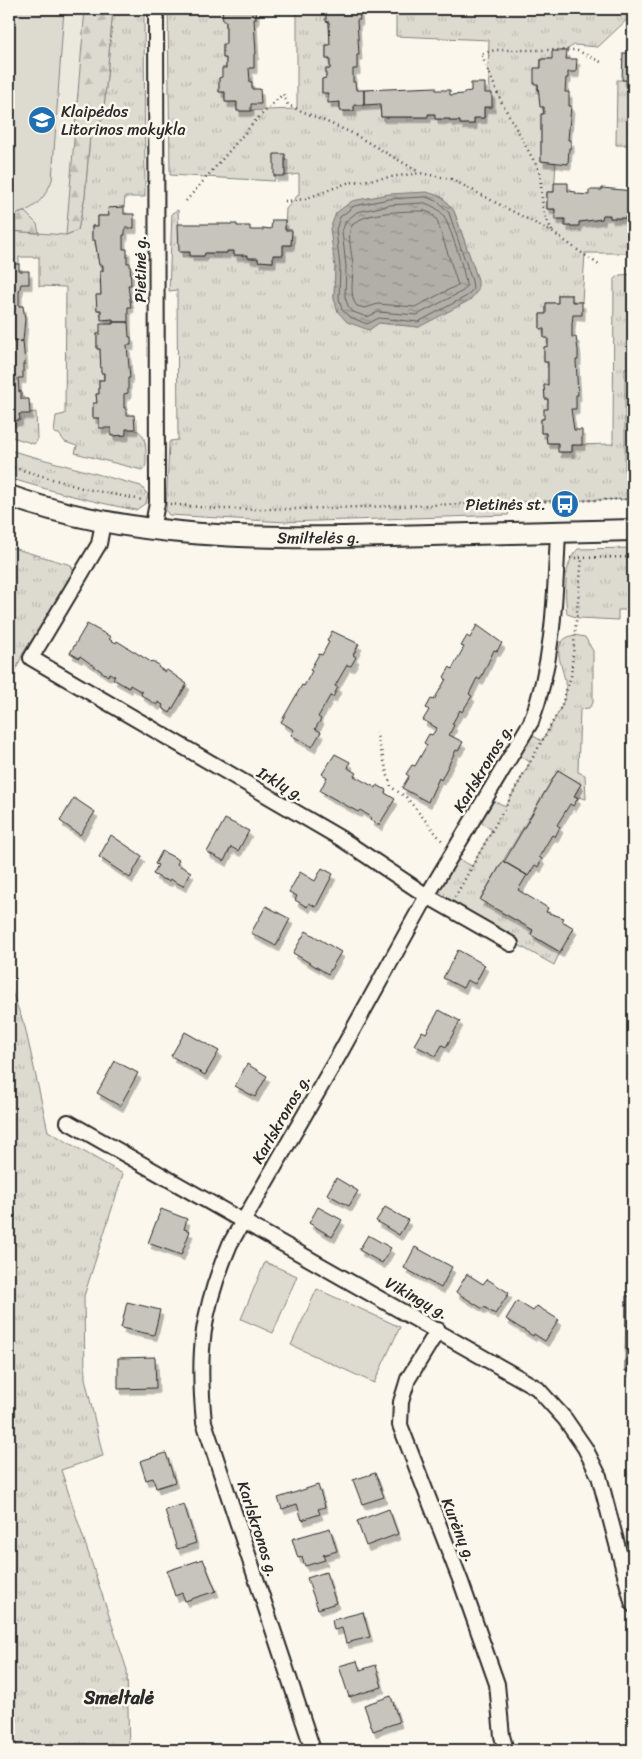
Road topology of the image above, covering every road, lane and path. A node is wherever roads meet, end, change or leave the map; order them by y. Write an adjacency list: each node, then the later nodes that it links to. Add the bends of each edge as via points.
1 (156, 9): 11 (street, Pietinė g.)
2 (603, 63): 6 (path, via 576,50 495,50 481,54 501,101 540,172 543,211)
3 (420, 173): 4 (path, via 352,134 288,105 283,94 256,120); 5 (path, via 347,183 305,199); 6 (path, via 451,179)
4 (186, 201)
5 (284, 201)
6 (552, 232): 7 (path)
7 (598, 265)
8 (9, 466): 11 (path, via 82,488)
9 (9, 496): 12 (street, Smiltelės g.)
10 (633, 499): 11 (path, via 293,509 218,509)
11 (157, 503): 13 (street, Pietinė g.)
12 (103, 522): 13 (street, Smiltelės g.); 20 (street, Irklų g., via 99,544 31,658 340,838)
13 (152, 530): 15 (street, Smiltelės g., via 252,537)
14 (633, 530): 15 (street, Smiltelės g.)
15 (558, 532): 17 (street, Karlskronos g.)
16 (633, 557): 17 (path)
17 (557, 559): 19 (street, Karlskronos g., via 551,650 540,699 531,722)
18 (376, 732): 19 (path, via 391,787 406,797 439,840)
19 (454, 850): 20 (street, Karlskronos g.)
20 (427, 896): 21 (street, Irklų g.); 23 (street, Karlskronos g.)
21 (511, 944)
22 (68, 1122): 23 (street, Vikingų g.)
23 (242, 1221): 24 (street, Vikingų g.); 26 (street, Karlskronos g., via 216,1277 202,1339 199,1376 204,1422)
24 (438, 1330): 25 (street, Vikingų g., via 537,1388 565,1419 599,1476); 27 (street, Kurėnų g., via 408,1379 401,1402 400,1425 497,1684)
25 (633, 1605)
26 (313, 1750)
27 (506, 1750)

